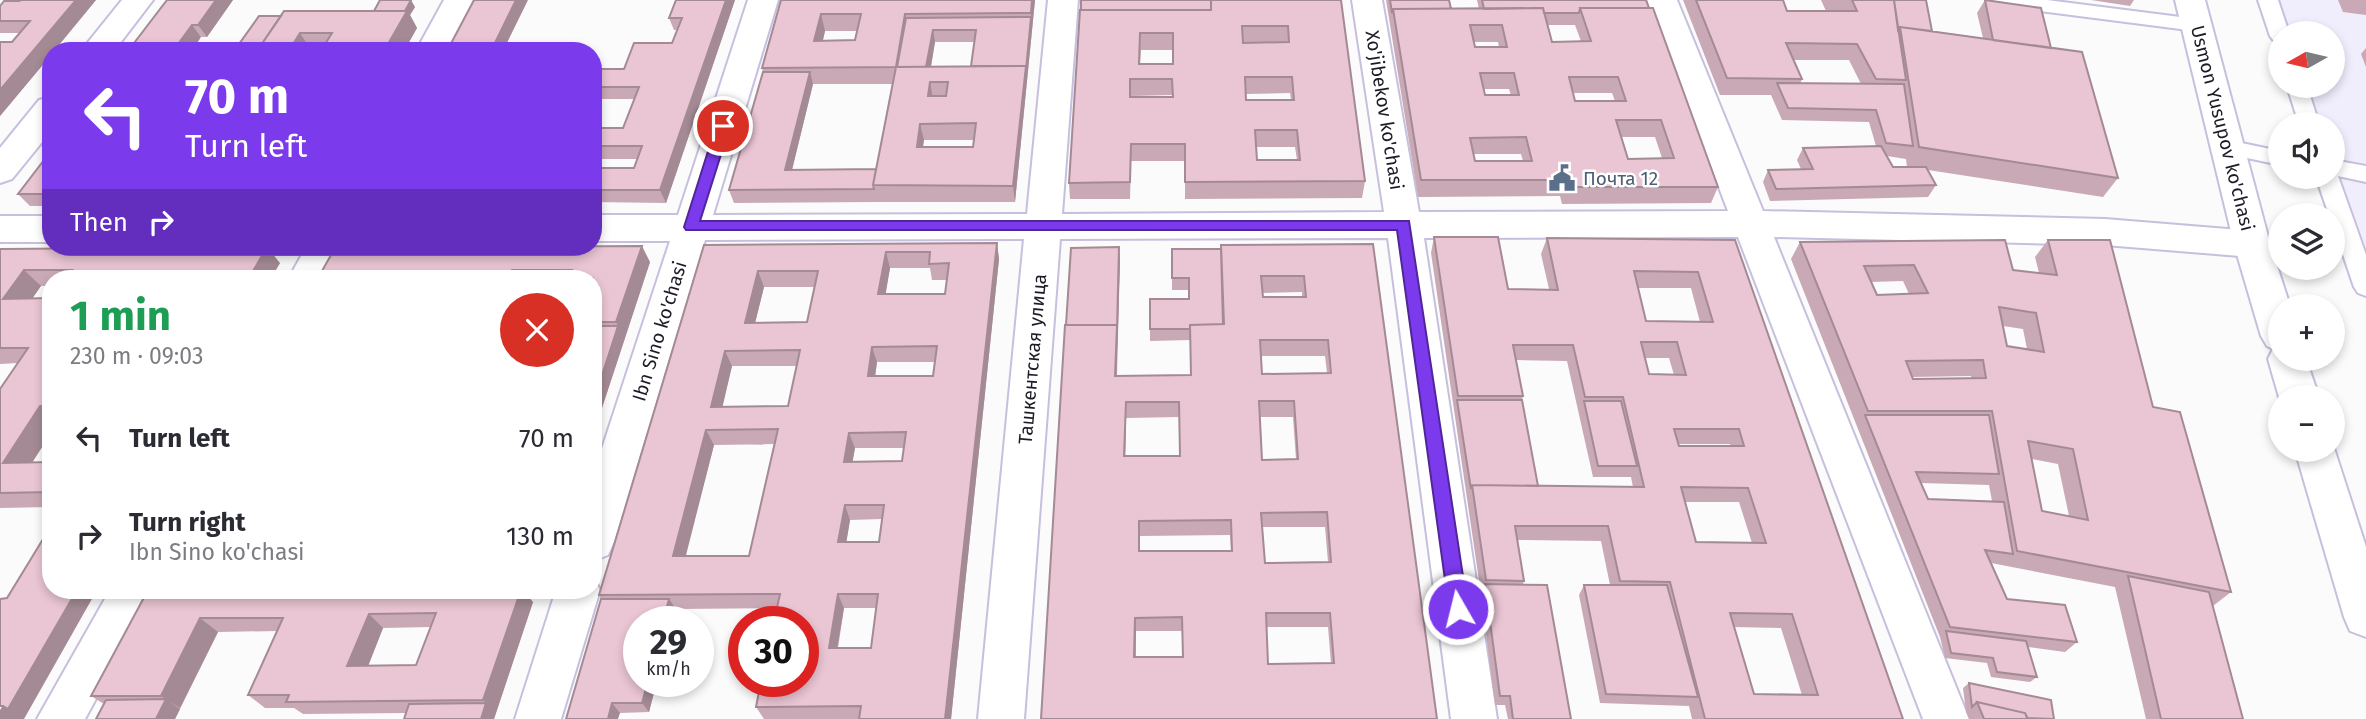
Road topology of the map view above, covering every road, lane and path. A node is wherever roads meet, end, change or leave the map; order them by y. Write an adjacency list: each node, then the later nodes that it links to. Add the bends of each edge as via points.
1 (138, 0): 11 (street)
2 (459, 0): 12 (street)
3 (763, 0): 22 (street, Ibn Sino ko'chasi)
4 (1063, 0): 23 (street, Ташкентская улица)
5 (1367, 0): 20 (street, Xo'jibekov ko'chasi)
6 (1662, 0): 21 (street)
7 (2000, 0): 9 (lane)
8 (2269, 0): 10 (lane)
9 (2193, 13): 14 (street, Usmon Yusupov ko'chasi)
10 (2275, 21)
11 (104, 42)
12 (437, 42)
13 (42, 119): 17 (street)
14 (2227, 147): 15 (lane); 27 (street, Usmon Yusupov ko'chasi)
15 (2268, 156)
16 (2345, 170): 18 (lane)
17 (0, 172)
18 (2366, 174)
19 (2331, 189): 28 (lane)
20 (1404, 225): 21 (street); 23 (street); 38 (street, Xo'jibekov ko'chasi)
21 (1750, 225): 27 (street, via 2105,232); 39 (street)
22 (691, 227): 23 (street); 24 (street); 31 (street, Ibn Sino ko'chasi)
23 (1044, 227): 37 (street, Ташкентская улица)
24 (602, 228)
25 (0, 229): 26 (street)
26 (42, 229)
27 (2252, 244): 29 (street, Usmon Yusupov ko'chasi)
28 (2366, 287)
29 (2268, 297)
30 (2319, 462): 34 (street)
31 (602, 512)
32 (128, 599): 35 (street)
33 (575, 599): 36 (street)
34 (2366, 617)
35 (60, 719)
36 (538, 719)
37 (1001, 719)
38 (1474, 719)
39 (1946, 719)

